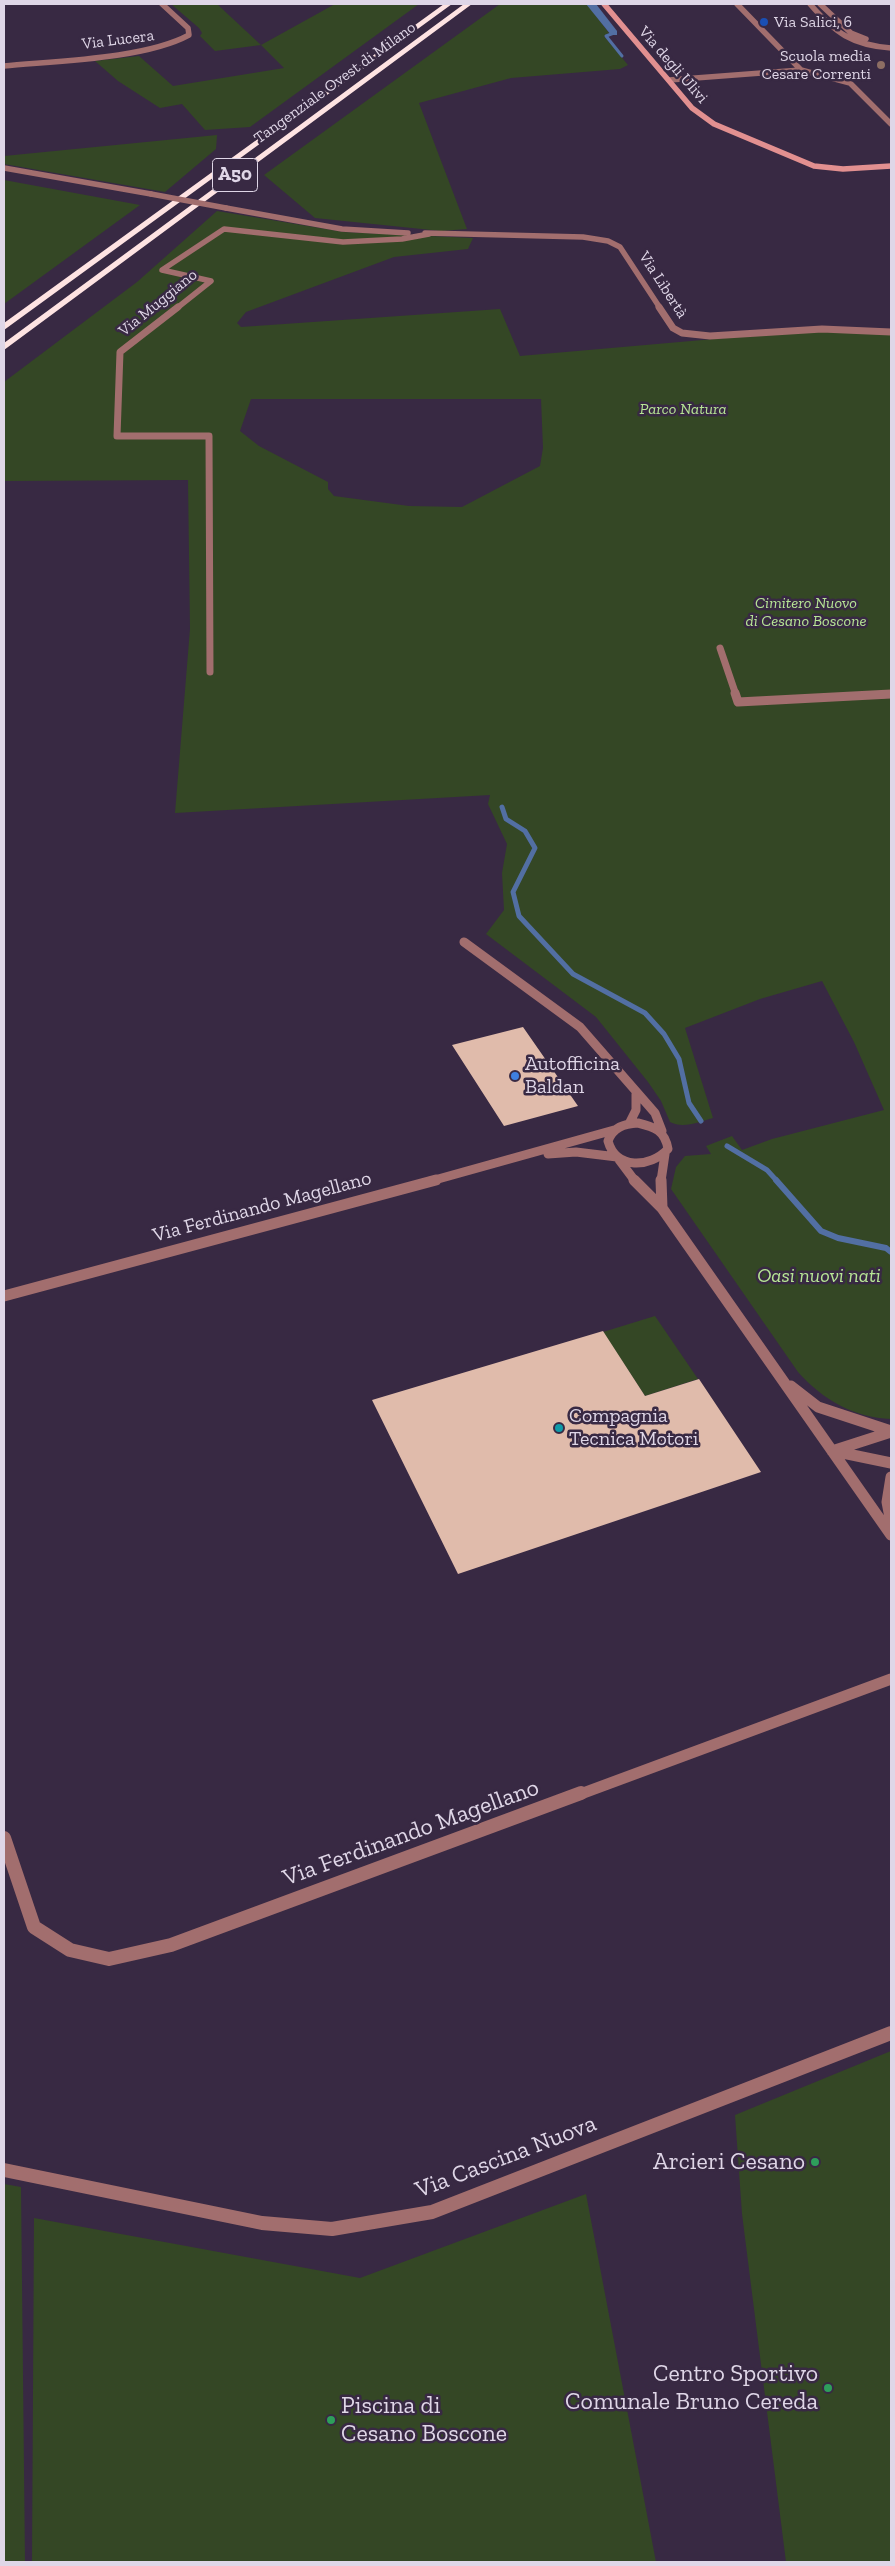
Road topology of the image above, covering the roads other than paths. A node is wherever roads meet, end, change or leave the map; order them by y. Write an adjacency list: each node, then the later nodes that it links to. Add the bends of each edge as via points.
1 (162, 4): 10 (street, Via Lucera, via 188,28 188,35 180,42 153,49)
2 (448, 4): 18 (highway, Tangenziale Ovest di Milano / A50)
3 (468, 4): 20 (highway, Tangenziale Ovest di Milano / A50)
4 (604, 4): 12 (street, Via degli Ulivi)
5 (737, 4): 11 (street)
6 (810, 4): 9 (street, via 831,29 842,36 867,45)
7 (820, 4): 8 (street, via 859,37)
8 (891, 43)
9 (891, 48)
10 (4, 66)
11 (801, 70): 12 (street); 13 (street, via 850,83)
12 (669, 80): 14 (street, Via degli Ulivi, via 692,108 709,121 788,157 814,166 848,169)
13 (891, 124)
14 (891, 166)
15 (4, 168): 16 (street, Via Muggiano, bridge, via 342,229)
16 (430, 234): 17 (street, Via Muggiano); 22 (street, Via Muggiano, via 343,242 224,229 162,270 211,281 120,352 117,436 209,436)
17 (476, 234): 19 (street, Via Libertà, via 583,236 615,244 624,252 673,328 686,334 710,336 822,329)
18 (4, 327)
19 (891, 332)
20 (4, 347)
21 (720, 648): 23 (street, via 738,702)
22 (210, 672)
23 (891, 694)
24 (464, 942): 25 (street, via 580,1027)
25 (636, 1094): 26 (street, via 636,1110); 28 (street, via 655,1113)
26 (629, 1124): 27 (street); 28 (street, via 647,1124)
27 (614, 1130): 30 (street, Via Ferdinando Magellano); 31 (street, via 608,1147)
28 (662, 1131): 29 (street, via 668,1143)
29 (665, 1154): 31 (street, via 643,1164); 32 (street, via 661,1173)
30 (530, 1155): 31 (street, Via Ferdinando Magellano, via 576,1152); 33 (street, Via Ferdinando Magellano)
31 (617, 1157): 32 (street)
32 (662, 1208): 34 (street)
33 (4, 1296)
34 (781, 1378): 35 (street, via 818,1407); 36 (street)
35 (891, 1432): 36 (street)
36 (832, 1451): 37 (street); 40 (street)
37 (891, 1463)
38 (891, 1477): 39 (street, via 887,1502)
39 (891, 1523)
40 (891, 1535)
41 (891, 1680): 42 (street, Via Ferdinando Magellano, via 171,1944 109,1959 70,1950 34,1927)
42 (4, 1838)
43 (891, 2033): 44 (street, Via Cascina Nuova, via 432,2212 332,2229 262,2223)
44 (4, 2170)

